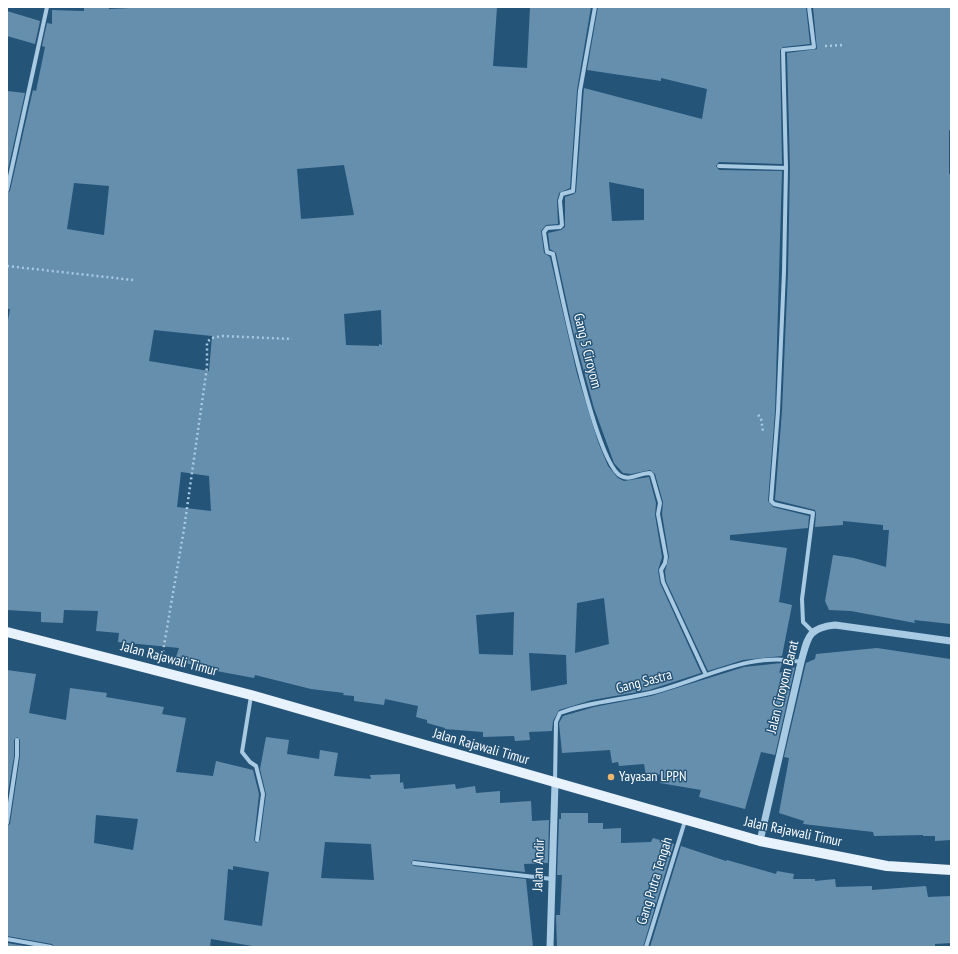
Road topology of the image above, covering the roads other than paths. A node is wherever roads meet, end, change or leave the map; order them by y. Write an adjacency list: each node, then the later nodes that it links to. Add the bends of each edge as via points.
1 (47, 7): 6 (street)
2 (595, 7): 11 (street, Gang 5 Ciroyom, via 580,91 573,191 562,194 562,225 547,228 544,232 547,252 553,254 584,392 610,465 620,476 630,478 645,472 652,475 660,503 658,514 666,557 661,570 664,582)
3 (809, 7): 5 (street, via 814,47 783,50)
4 (719, 166): 5 (street)
5 (786, 168): 7 (street, via 778,412 771,501 774,504 813,513 802,599 803,622)
6 (7, 190)
7 (812, 631): 9 (street, Jalan Ciroyom Barat, via 822,626 835,625); 10 (street, Jalan Ciroyom Barat)
8 (7, 632): 12 (main road, Jalan Rajawali Timur)
9 (951, 641)
10 (801, 662): 11 (street, Gang Sastra, via 784,658 766,660); 18 (street, Jalan Ciroyom Barat)
11 (706, 675): 14 (street, Gang Sastra, via 651,693 560,714 556,722)
12 (251, 695): 14 (main road, Jalan Rajawali Timur); 17 (street, via 242,752 256,766 263,794)
13 (17, 740): 16 (street)
14 (555, 783): 15 (main road, Jalan Rajawali Timur); 21 (street, Jalan Andir)
15 (685, 821): 18 (main road, Jalan Rajawali Timur); 25 (street, Gang Putra Tengah)
16 (7, 823)
17 (257, 840)
18 (760, 841): 20 (main road, Jalan Rajawali Timur, via 887,866)
19 (414, 863): 21 (street)
20 (951, 870)
21 (552, 879): 24 (street, Jalan Andir)
22 (7, 939): 23 (street)
23 (52, 947)
24 (550, 947)
25 (646, 947)

